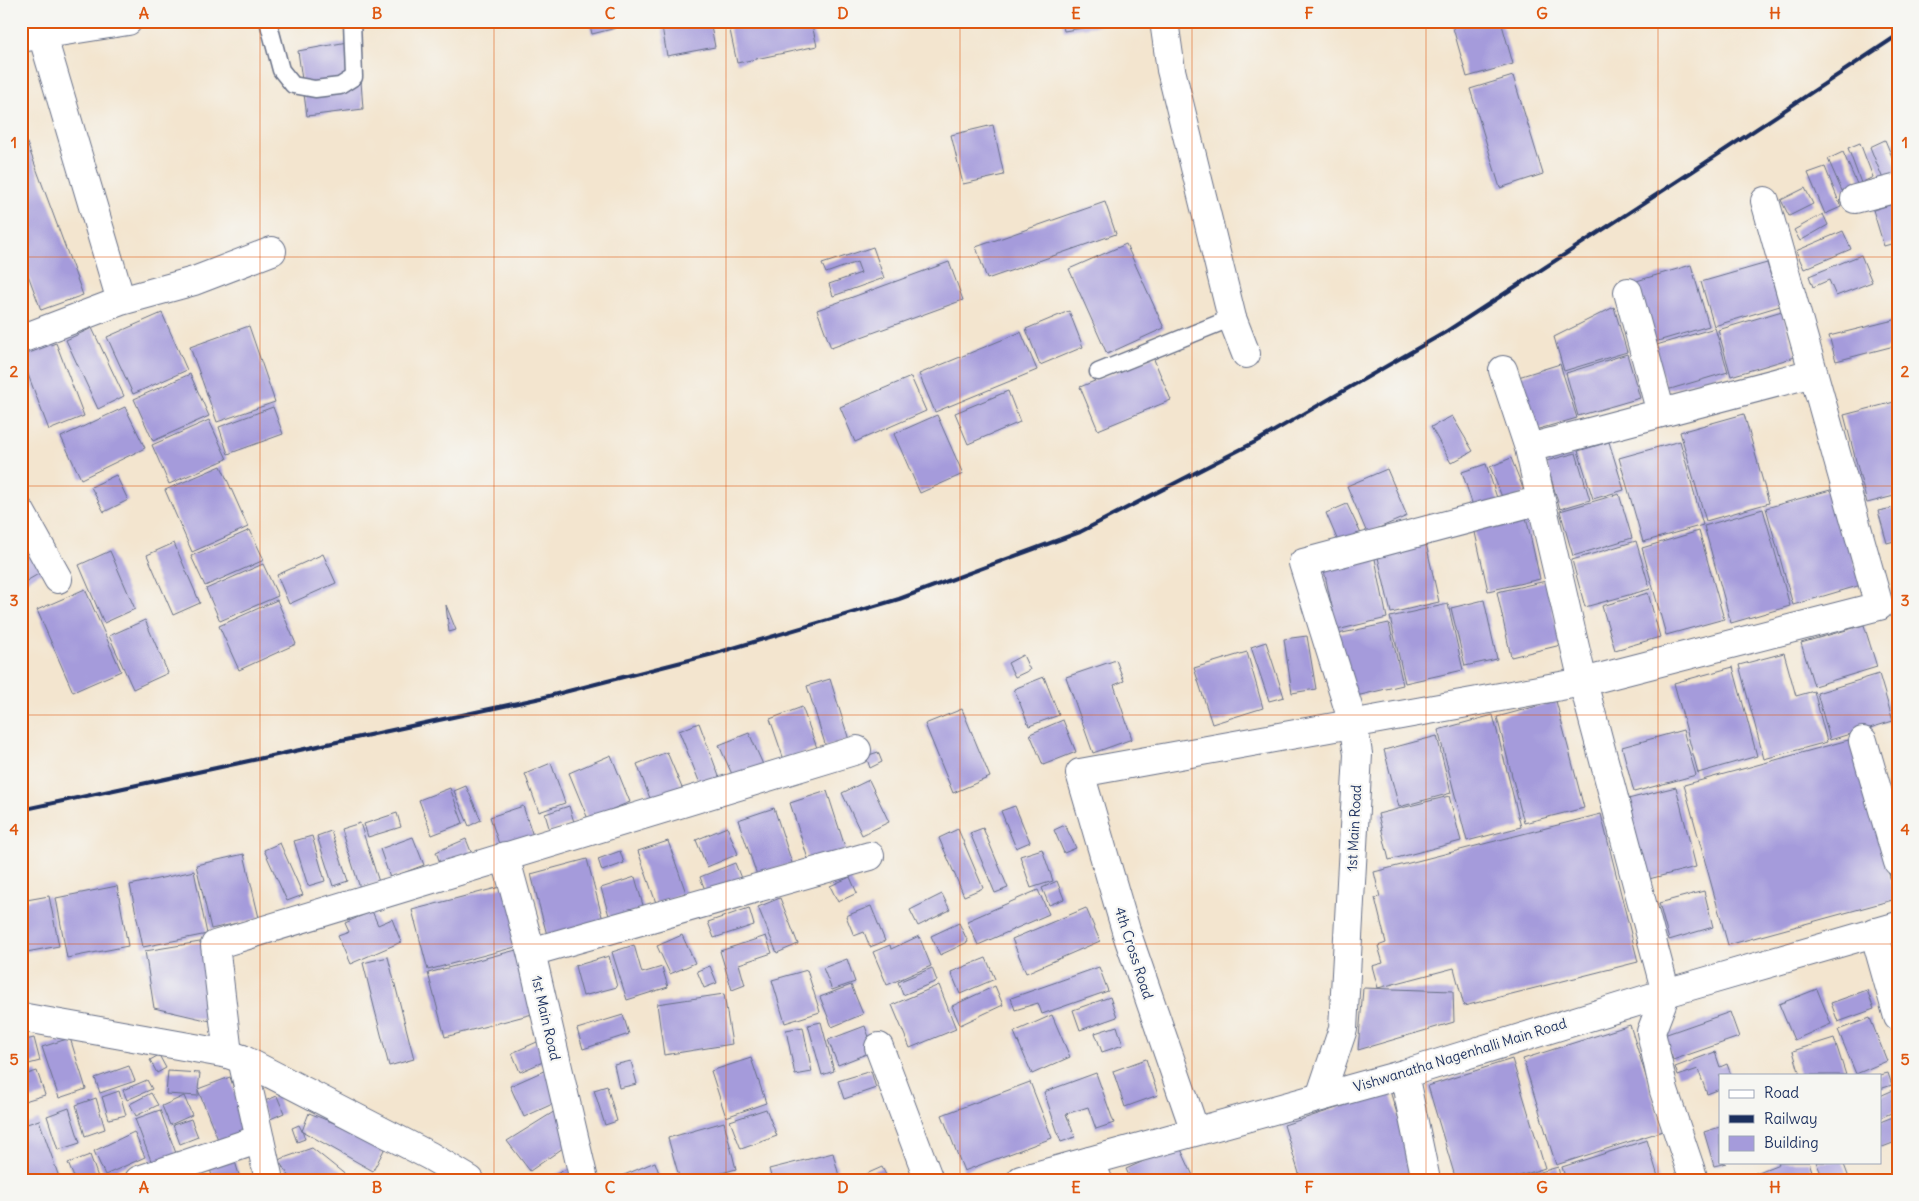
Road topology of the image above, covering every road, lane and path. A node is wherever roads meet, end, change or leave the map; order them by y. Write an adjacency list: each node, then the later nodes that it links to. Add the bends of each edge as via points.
1 (128, 21): 5 (street)
2 (268, 21): 3 (lane, via 281,70 293,85 315,89 340,86 354,77)
3 (352, 21)
4 (1164, 21): 12 (street, via 1171,70)
5 (31, 36): 11 (street)
6 (1898, 188): 7 (street)
7 (1855, 199)
8 (1765, 201): 17 (street)
9 (272, 252): 11 (street, via 194,281)
10 (1628, 292): 18 (street)
11 (121, 300): 13 (street)
12 (1232, 318): 14 (street); 16 (lane)
13 (21, 339)
14 (1246, 354)
15 (1503, 370): 19 (street)
16 (1098, 372)
17 (1813, 373): 18 (street); 23 (street, via 1879,606)
18 (1661, 413): 19 (street)
19 (1528, 448): 20 (street)
20 (1541, 500): 23 (street); 24 (street, 1st Main Road, via 1304,564)
21 (21, 512): 22 (street)
22 (58, 579)
23 (1583, 682): 24 (street); 32 (street)
24 (1353, 723): 38 (street, 1st Main Road, via 1358,754 1343,1029); 39 (street, 4th Cross Road, via 1080,773 1127,934)
25 (1864, 741): 29 (street)
26 (857, 750): 27 (street)
27 (505, 856): 31 (street, 1st Main Road); 36 (street, via 215,945)
28 (870, 856): 31 (street)
29 (1898, 862)
30 (1886, 929): 32 (street, Vishwanatha Nagenhalli Main Road); 34 (street)
31 (531, 952): 45 (street, 1st Main Road)
32 (1666, 993): 37 (street, Vishwanatha Nagenhalli Main Road); 49 (street, via 1651,1032 1664,1091)
33 (21, 1017): 36 (street)
34 (1898, 1017)
35 (878, 1047): 46 (street)
36 (235, 1056): 40 (street); 44 (street, via 430,1156)
37 (1404, 1074): 38 (street, Vishwanatha Nagenhalli Main Road); 48 (street)
38 (1320, 1096): 39 (street, Vishwanatha Nagenhalli Main Road)
39 (1195, 1131): 41 (street, Vishwanatha Nagenhalli Main Road)
40 (260, 1139): 42 (street); 43 (street)
41 (1094, 1171): 47 (street, Vishwanatha Nagenhalli Main Road)
42 (139, 1180)
43 (269, 1180)
44 (470, 1180)
45 (584, 1180)
46 (930, 1180)
47 (1021, 1180)
48 (1426, 1180)
49 (1694, 1180)

